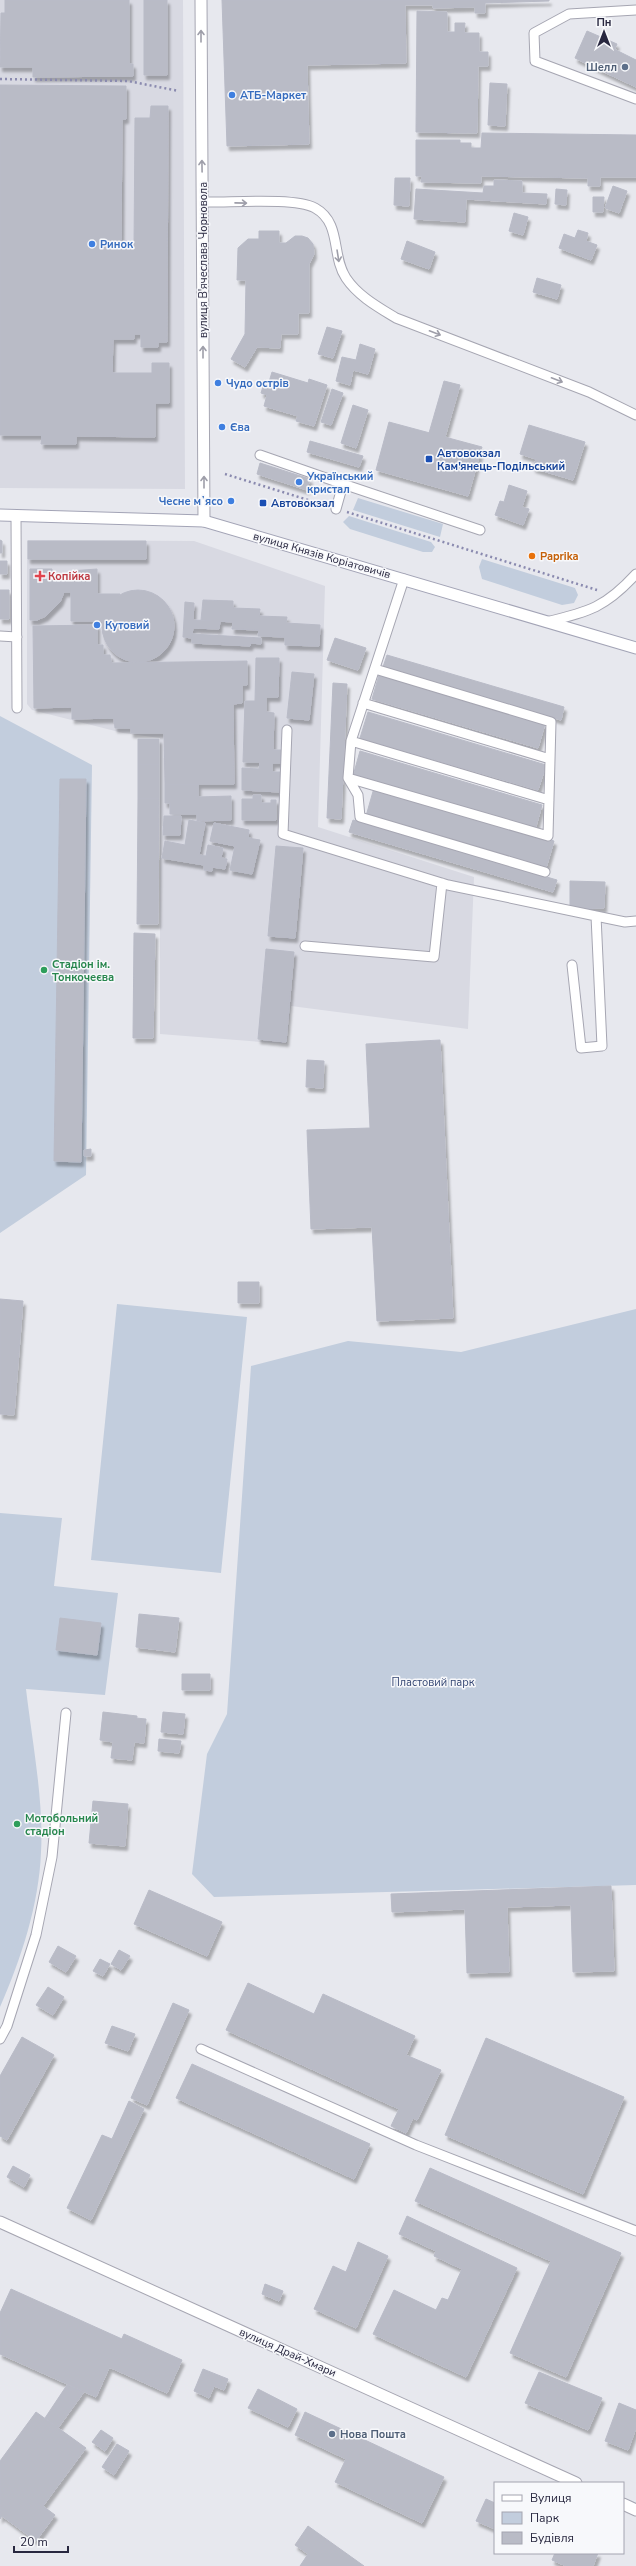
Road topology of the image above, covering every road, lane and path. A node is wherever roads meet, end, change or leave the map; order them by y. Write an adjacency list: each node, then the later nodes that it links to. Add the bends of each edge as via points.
1 (201, 0): 6 (street, вулиця В'ячеслава Чорновола, one-way to 1)
2 (636, 10): 5 (lane, via 569,14 534,33 535,61)
3 (0, 79): 4 (path, via 128,81)
4 (179, 92)
5 (636, 99)
6 (202, 202): 7 (lane, one-way to 7, via 298,203 315,208 328,219 334,232 338,262 346,278 376,305 396,318 593,394); 14 (street, вулиця В'ячеслава Чорновола, one-way to 6)
7 (636, 415)
8 (260, 455): 10 (lane)
9 (225, 474): 11 (path)
10 (343, 484): 11 (lane); 15 (lane)
11 (336, 509): 18 (path)
12 (0, 515): 13 (street, вулиця Князів Коріатовичів)
13 (16, 516): 14 (street, вулиця Князів Коріатовичів); 21 (lane)
14 (204, 521): 17 (street, вулиця Князів Коріатовичів)
15 (480, 530)
16 (636, 574): 19 (lane, via 607,602 584,613)
17 (404, 579): 19 (street, вулиця Князів Коріатовичів); 23 (lane)
18 (602, 592)
19 (546, 622): 22 (street, вулиця Князів Коріатовичів)
20 (0, 636): 21 (lane)
21 (17, 636): 25 (lane)
22 (636, 648)
23 (375, 669): 24 (lane); 28 (lane, via 551,722)
24 (363, 703): 27 (lane); 28 (lane)
25 (17, 708)
26 (286, 730): 32 (lane, via 283,834)
27 (351, 741): 29 (lane); 30 (lane)
28 (550, 759): 30 (lane)
29 (348, 778): 30 (lane, via 548,836); 31 (lane, via 358,795 360,817)
30 (549, 800)
31 (545, 872)
32 (442, 883): 33 (lane); 35 (lane, via 434,957)
33 (596, 916): 34 (lane, via 625,922); 36 (lane, via 602,1046 581,1048)
34 (636, 921)
35 (305, 946)
36 (572, 965)
37 (66, 1714): 38 (lane, via 52,1858 36,1936 7,2026)
38 (0, 2039)
39 (200, 2049): 41 (lane, via 416,2145)
40 (0, 2222): 42 (street, вулиця Драй-Хмари)
41 (636, 2231)
42 (574, 2482)
43 (624, 2504): 44 (street)
44 (636, 2510)

